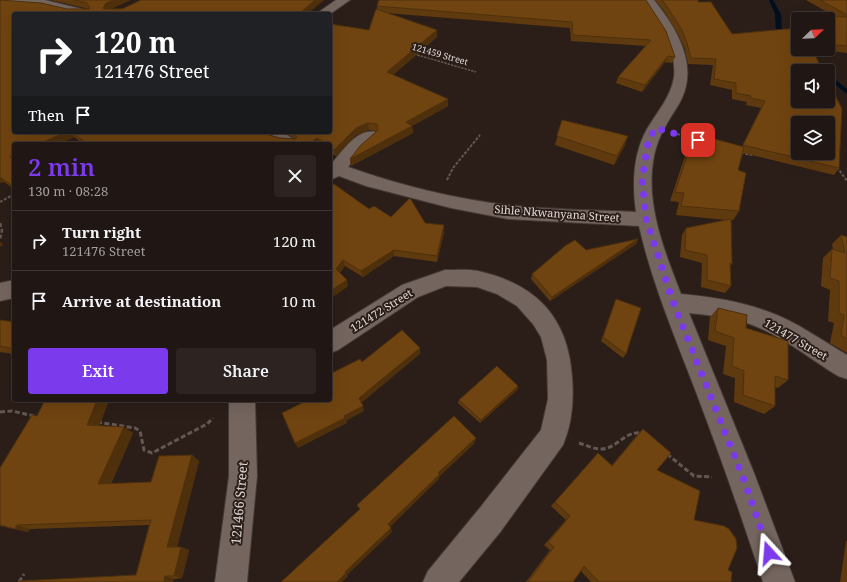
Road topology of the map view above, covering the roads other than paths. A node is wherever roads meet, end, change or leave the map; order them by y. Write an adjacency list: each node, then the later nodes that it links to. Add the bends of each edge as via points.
1 (2, 0): 4 (street)
2 (344, 0): 6 (street)
3 (648, 0): 11 (street, via 664,21 674,43 681,77 677,92 648,142 642,180)
4 (32, 1): 5 (street)
5 (78, 12)
6 (325, 12)
7 (272, 134): 9 (street)
8 (370, 136): 10 (street)
9 (286, 142)
10 (332, 170): 11 (street, Sihle Nkwanyana Street, via 438,199 508,212)
11 (646, 219): 14 (street)
12 (12, 289): 13 (street)
13 (0, 292)
14 (673, 302): 16 (street, 121477 Street, via 759,317); 20 (street, via 744,480)
15 (332, 342): 19 (street, 121472 Street, via 410,291 445,278 477,279 505,288 525,300 552,334 559,360 561,398 553,436 490,520)
16 (847, 368)
17 (242, 402): 18 (street, 121466 Street, via 243,476)
18 (230, 582)
19 (439, 582)
20 (780, 582)

